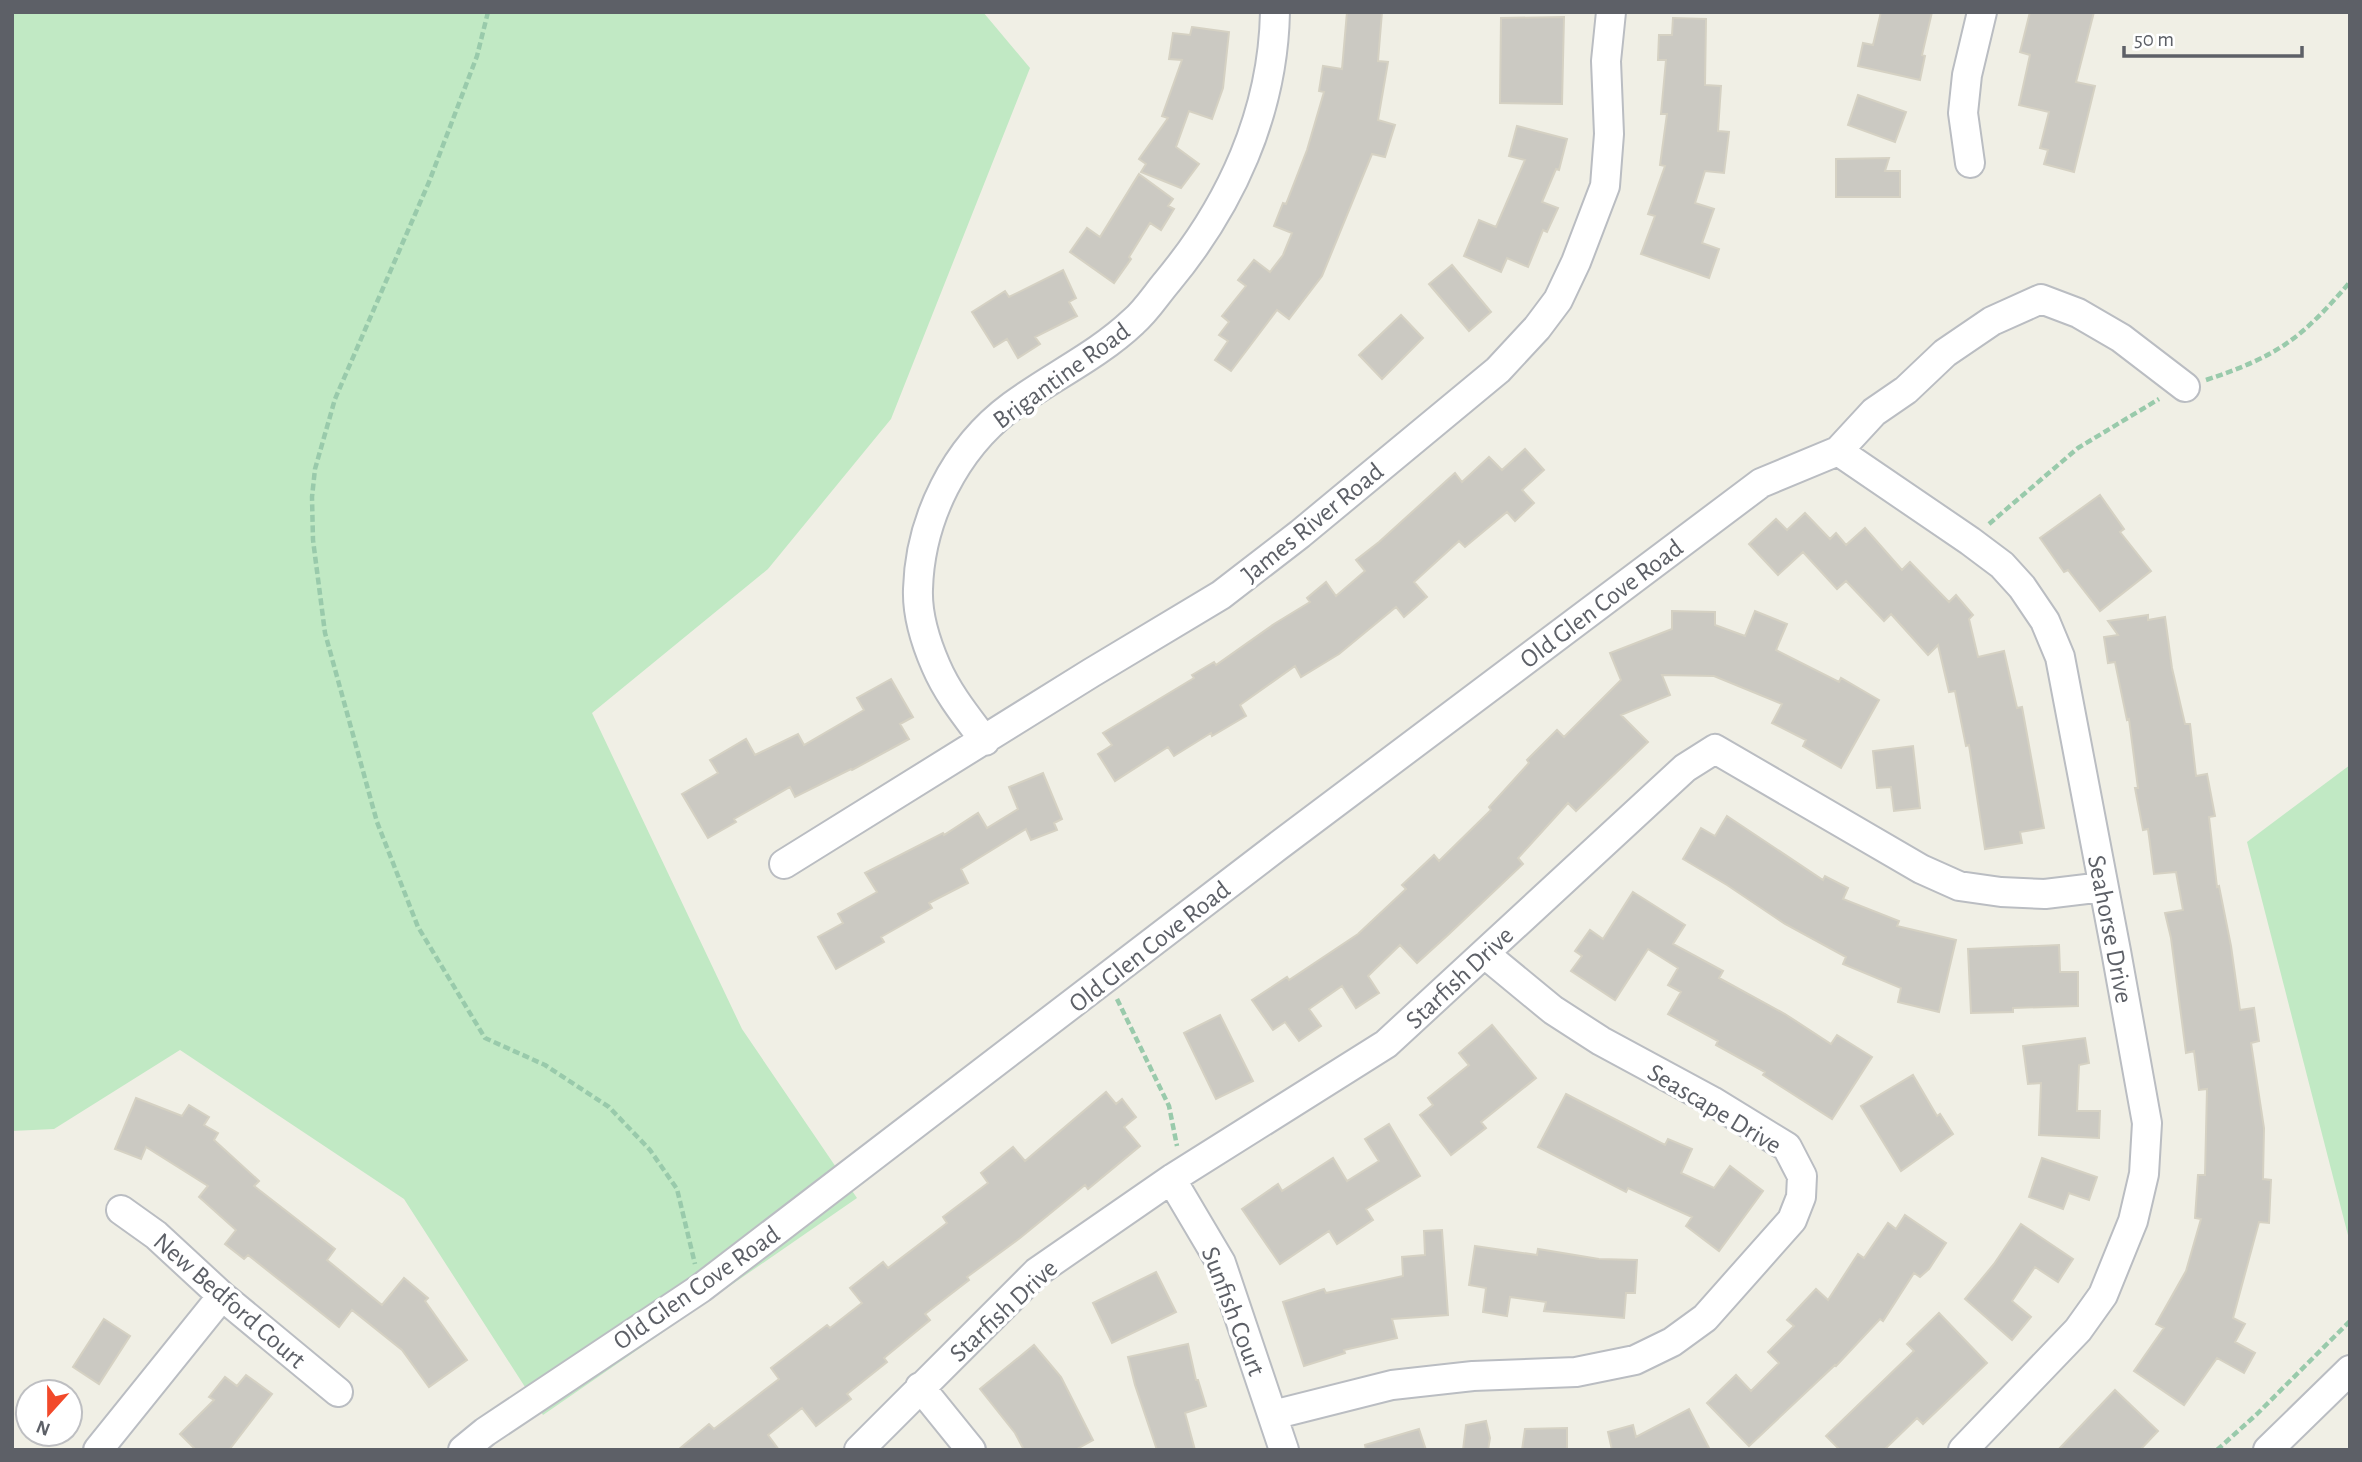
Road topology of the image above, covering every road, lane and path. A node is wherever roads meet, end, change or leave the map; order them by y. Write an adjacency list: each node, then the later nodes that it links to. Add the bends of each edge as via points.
1 (488, 12): 17 (path, via 477,56 429,182 325,430 312,497 325,633 377,822 418,928 485,1038 545,1065 609,1107 650,1150 677,1189)
2 (1275, 12): 10 (street, Brigantine Road, via 1266,90 1249,147 1195,249 1135,321 1104,348 1011,407 978,436 939,496 927,533 918,590 923,626 953,698)
3 (1611, 12): 10 (street, James River Road, via 1605,186 1572,271 1537,328 1487,379 1221,595)
4 (1982, 12): 5 (street, via 1963,113)
5 (1970, 163)
6 (2350, 282): 7 (path, via 2310,327 2288,344 2246,366)
7 (2185, 387): 8 (street, via 2121,338 2078,313 2041,299 1992,321 1945,353 1906,390 1874,412); 9 (path, via 2078,448)
8 (1838, 451): 9 (street, Seahorse Drive); 14 (street, Old Glen Cove Road, via 1760,483)
9 (1970, 541): 12 (street, Seahorse Drive, via 2022,587 2045,621 2060,657)
10 (985, 741): 11 (street, James River Road)
11 (783, 864)
12 (2103, 887): 13 (street, Starfish Drive, via 2045,894 1959,886 1921,869 1715,749 1685,768); 29 (street, Seahorse Drive, via 2147,1123 2144,1174 2133,1221 2103,1295 2078,1330)
13 (1485, 954): 15 (street, Starfish Drive, via 1386,1044); 23 (street, Seascape Drive, via 1553,1010 1601,1041 1787,1147 1802,1175 1801,1197 1792,1220 1705,1318 1672,1342 1635,1360 1576,1373 1474,1376 1392,1385)
14 (1107, 979): 15 (path, via 1169,1106 1177,1149); 17 (street, Old Glen Cove Road)
15 (1174, 1178): 21 (street, Starfish Drive, via 1037,1272); 23 (street, Sunfish Court, via 1221,1263)
16 (121, 1210): 18 (street, New Bedford Court, via 156,1235)
17 (701, 1288): 25 (street, Old Glen Cove Road)
18 (222, 1296): 22 (street, New Bedford Court); 24 (street)
19 (2350, 1321): 30 (path)
20 (2344, 1385): 31 (street)
21 (920, 1387): 26 (street, Starfish Drive); 27 (street)
22 (338, 1392)
23 (1273, 1415): 28 (street, Sunfish Court)
24 (98, 1450)
25 (463, 1450)
26 (859, 1450)
27 (971, 1450)
28 (1284, 1450)
29 (1963, 1450)
30 (2217, 1450)
31 (2269, 1450)

